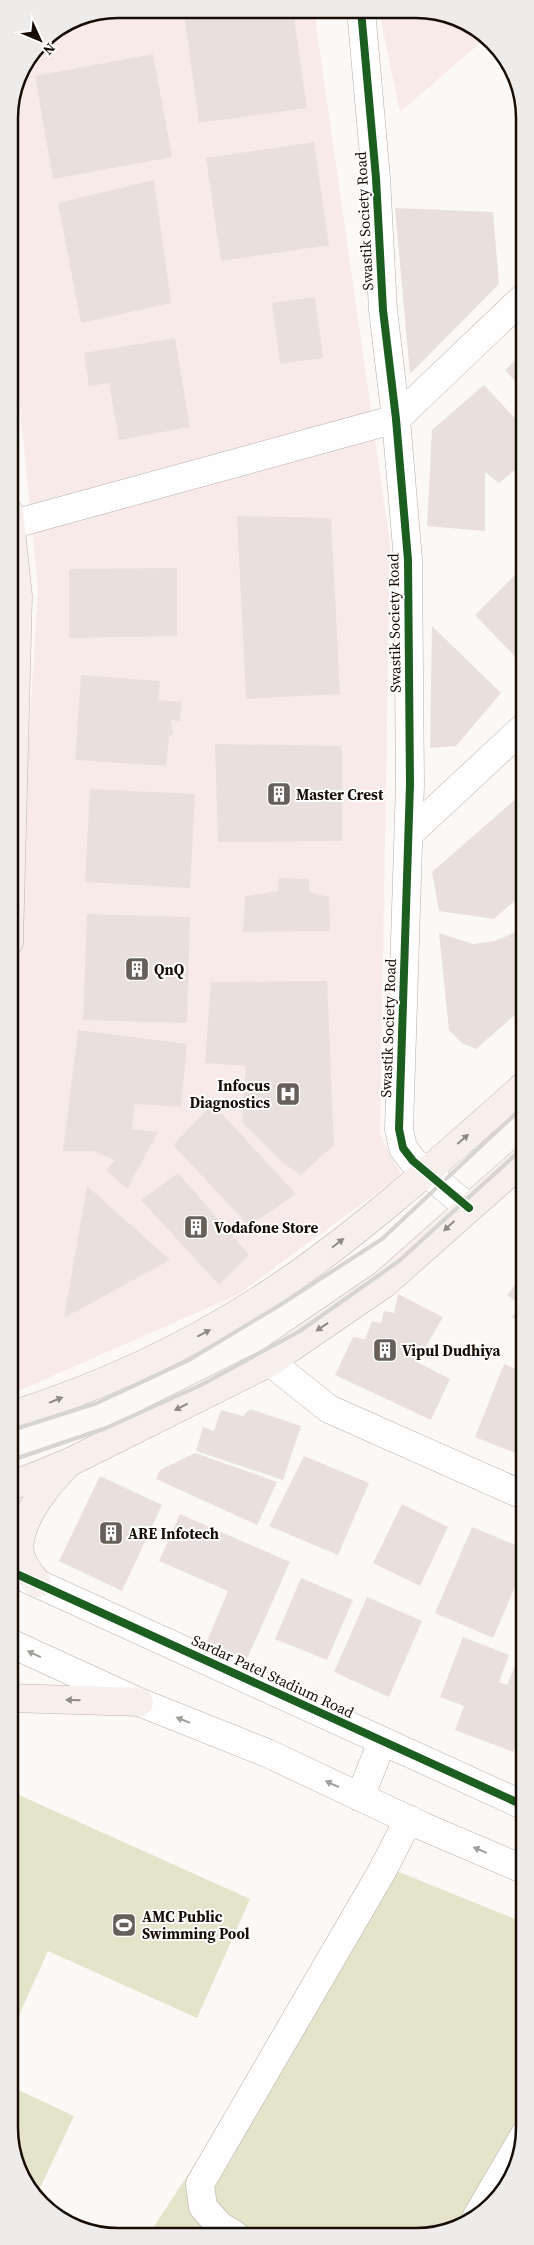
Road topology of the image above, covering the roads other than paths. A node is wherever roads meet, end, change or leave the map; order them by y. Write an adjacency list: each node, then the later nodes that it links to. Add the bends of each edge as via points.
1 (361, 18): 3 (street, Swastik Society Road, via 376,178 383,310)
2 (516, 305): 3 (street)
3 (396, 419): 4 (street); 6 (street, Swastik Society Road, via 408,560)
4 (18, 516)
5 (516, 734): 6 (street)
6 (409, 834): 9 (street, Swastik Society Road, via 398,1128 403,1148)
7 (516, 1093): 9 (main road, one-way to 7)
8 (516, 1167): 10 (main road)
9 (425, 1173): 10 (street, Swastik Society Road); 12 (main road, one-way to 9, via 159,1357 218,1326 291,1279)
10 (469, 1208): 11 (main road, one-way to 11, via 384,1284)
11 (270, 1362): 13 (main road, one-way to 13); 15 (street, via 329,1410)
12 (18, 1413)
13 (70, 1462): 14 (main road); 17 (main road, via 34,1503 20,1541 22,1559)
14 (18, 1485)
15 (516, 1492)
16 (18, 1575): 17 (street, Sardar Patel Stadium Road)
17 (37, 1583): 21 (street, Sardar Patel Stadium Road)
18 (18, 1647): 20 (street, one-way to 18)
19 (18, 1698): 20 (main road, one-way to 19)
20 (140, 1702): 22 (street, one-way to 20, via 267,1753)
21 (382, 1742): 22 (street); 23 (street, Sardar Patel Stadium Road)
22 (360, 1796): 24 (street)
23 (516, 1802)
24 (409, 1819): 25 (street, one-way to 24); 28 (street, via 381,1873 200,2184 202,2206)
25 (516, 1866)
26 (513, 2155): 27 (street)
27 (487, 2199)
28 (223, 2228)

